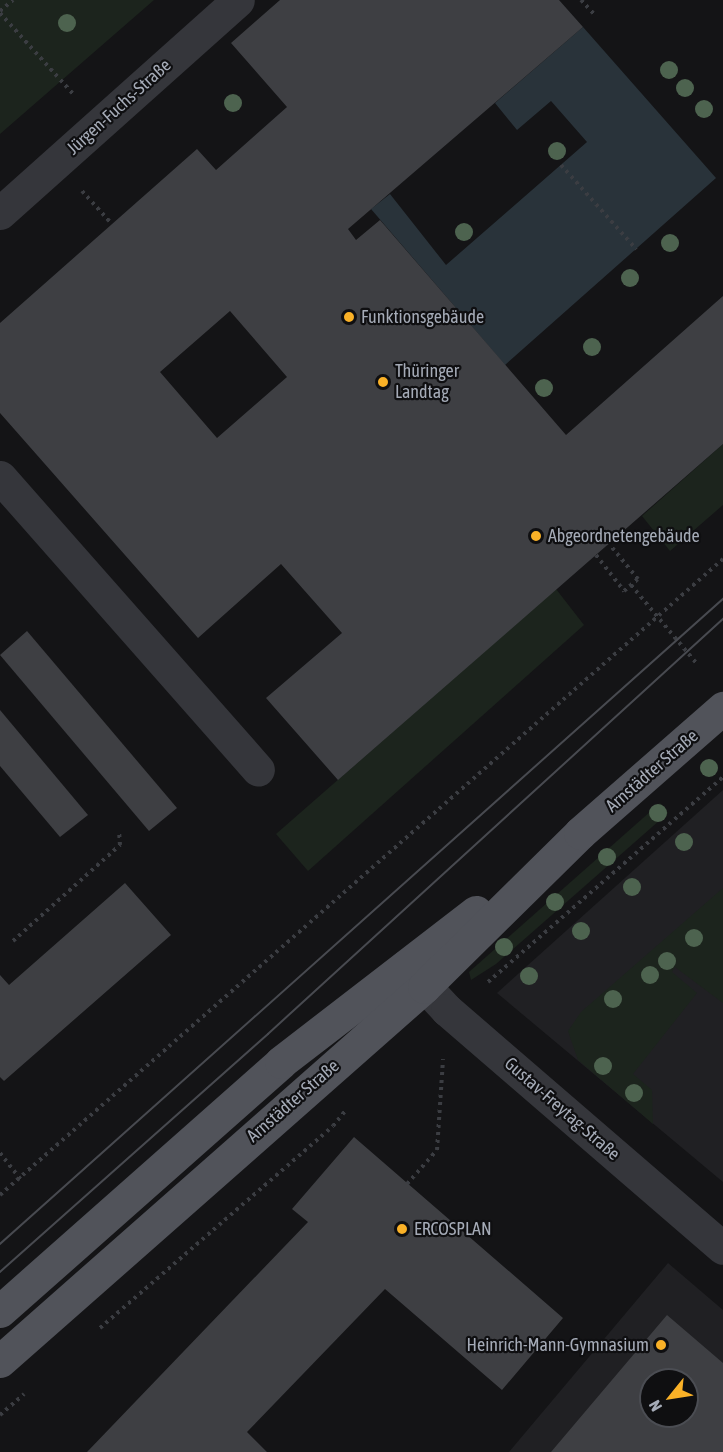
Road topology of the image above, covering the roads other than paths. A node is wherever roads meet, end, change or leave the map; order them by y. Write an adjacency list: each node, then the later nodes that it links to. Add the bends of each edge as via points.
1 (238, 0): 2 (street, Jürgen-Fuchs-Straße)
2 (0, 213)
3 (0, 477): 5 (street)
4 (723, 708): 6 (main road, Arnstädter Straße)
5 (258, 770)
6 (414, 976): 7 (street, Gustav-Freytag-Straße, via 447,1010); 8 (main road, Arnstädter Straße, via 280,1062); 9 (main road, Arnstädter Straße)
7 (723, 1248)
8 (0, 1311)
9 (0, 1361)

